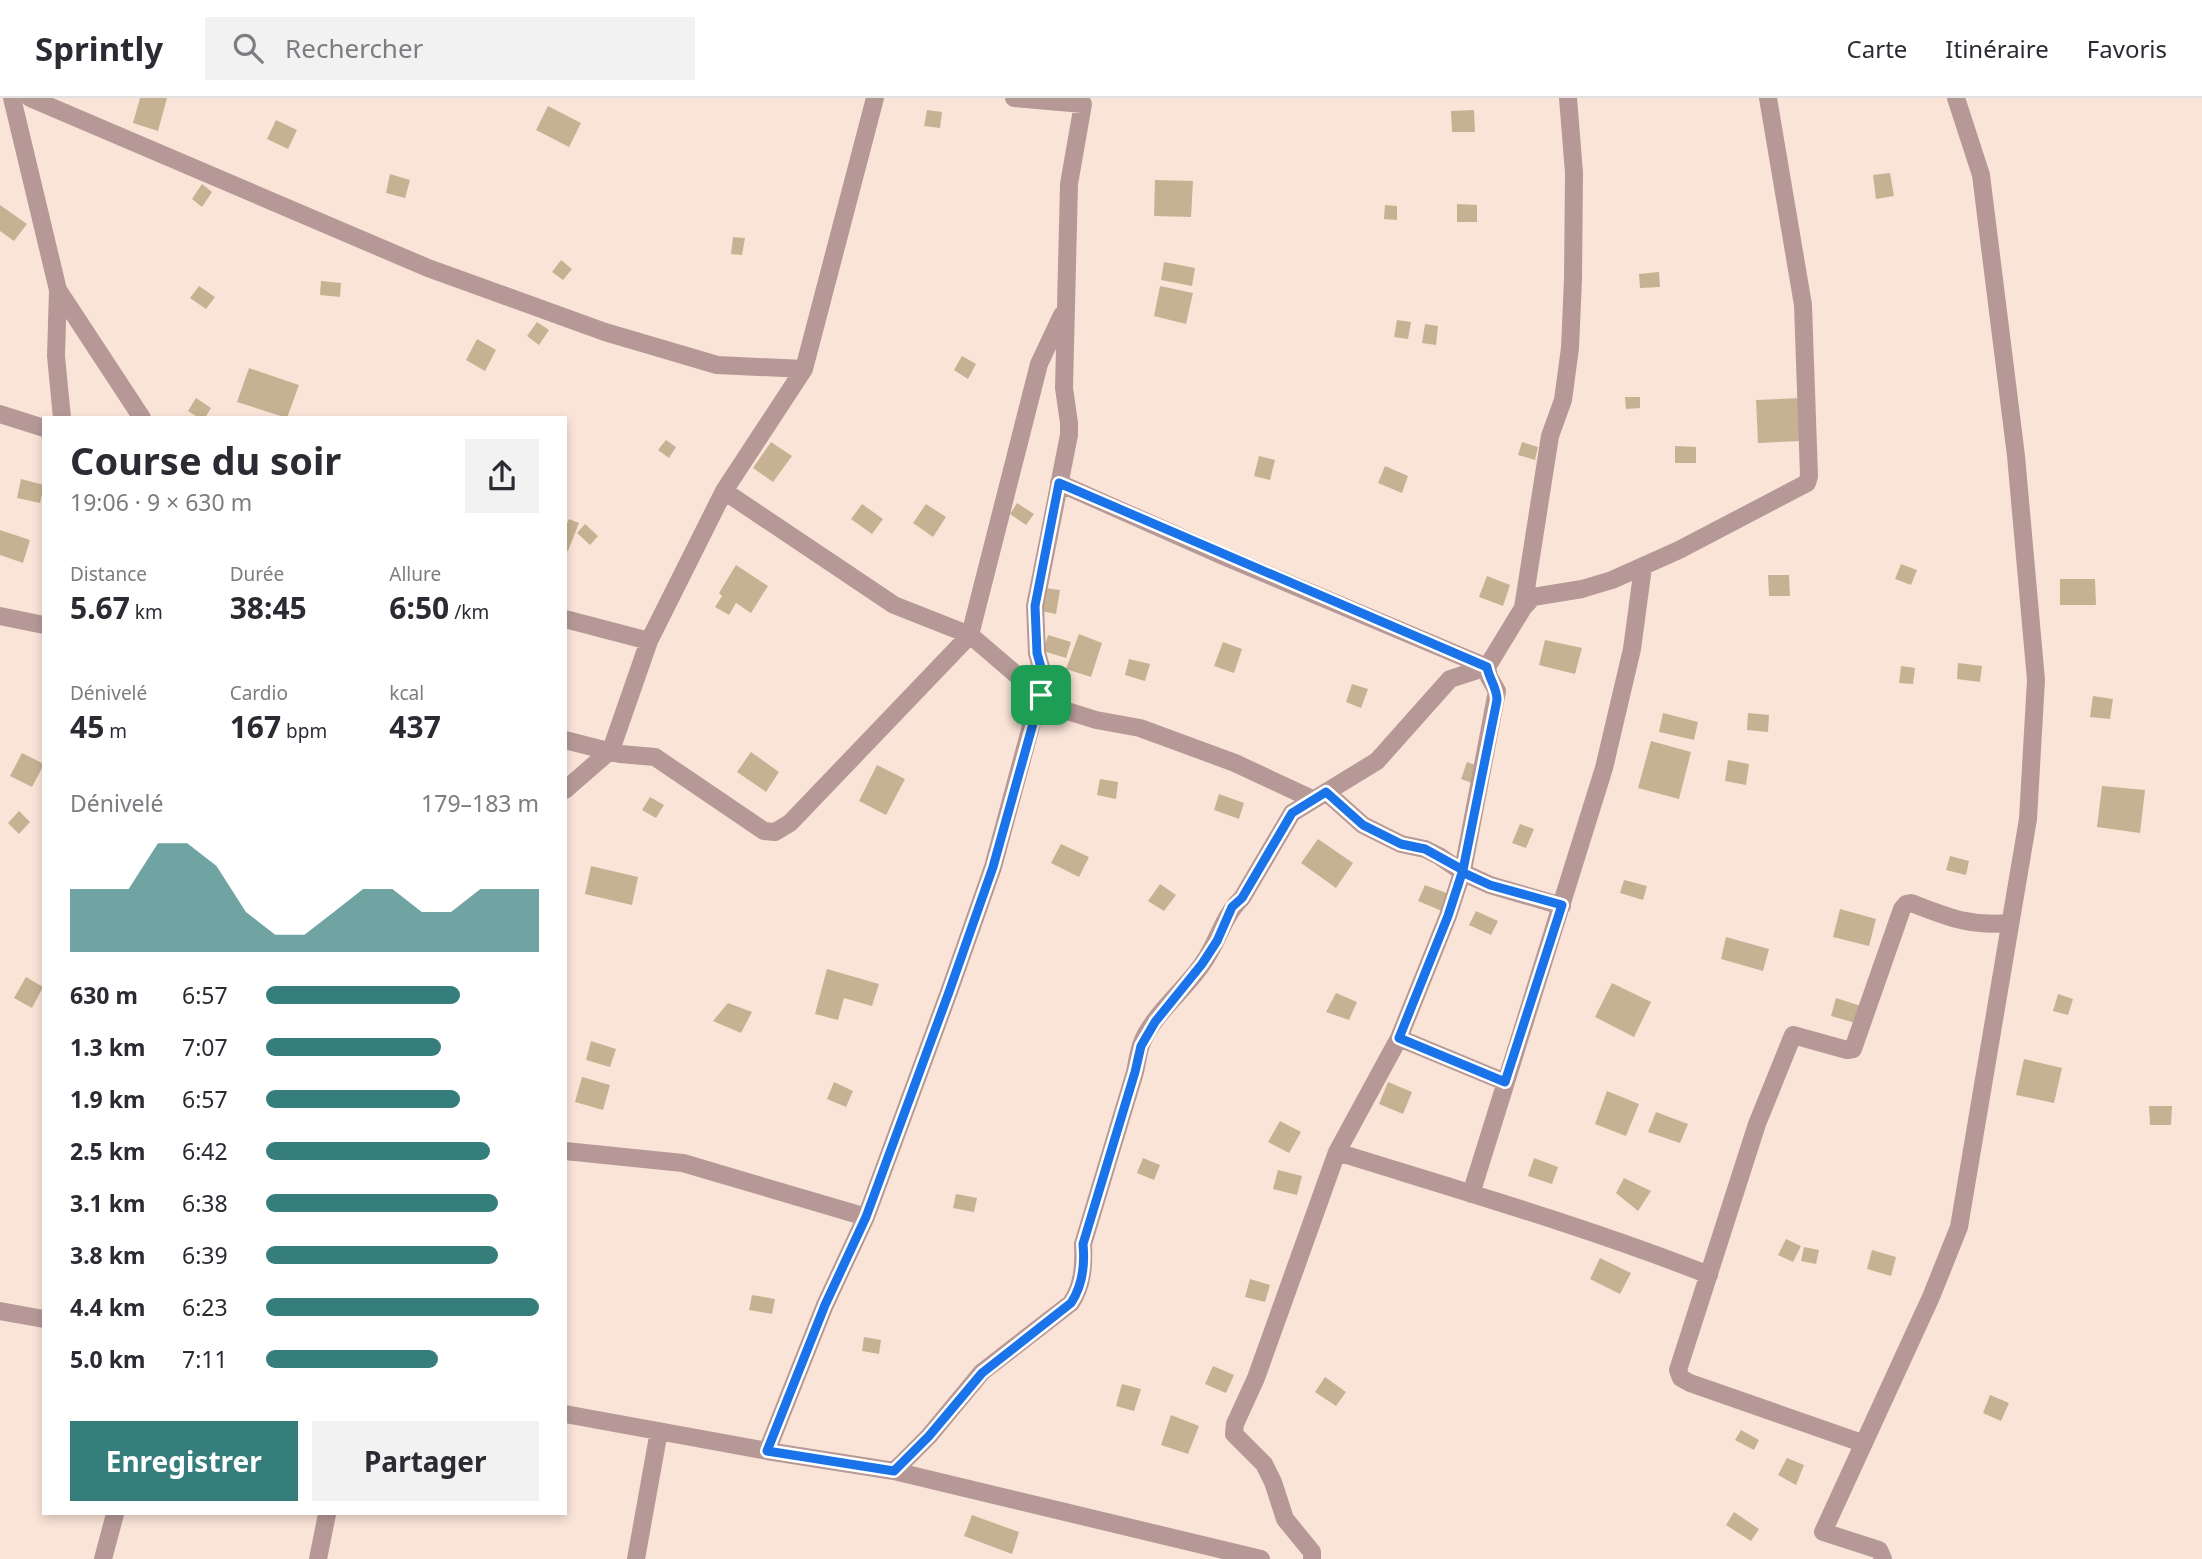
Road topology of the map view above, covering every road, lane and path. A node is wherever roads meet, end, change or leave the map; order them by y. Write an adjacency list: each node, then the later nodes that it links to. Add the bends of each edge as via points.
1 (12, 98): 8 (street)
2 (30, 98): 10 (street, via 428,268 605,332 717,365)
3 (876, 98): 10 (street)
4 (1014, 98): 9 (street, via 1083,104 1069,184)
5 (1568, 98): 18 (street, via 1574,173 1570,348 1563,400 1550,436)
6 (1768, 98): 17 (street, via 1803,305 1809,476 1800,488)
7 (1956, 98): 32 (street, via 1981,175 2016,456 2036,680 2028,819)
8 (58, 290): 12 (street, via 56,356); 13 (street)
9 (1065, 307): 15 (street, via 1063,388 1069,435); 22 (street, via 1039,364)
10 (804, 369): 16 (street)
11 (0, 414): 14 (street)
12 (62, 416)
13 (141, 416)
14 (42, 427)
15 (1059, 483): 24 (street); 25 (street, via 1035,606 1037,653 1044,678)
16 (724, 491): 22 (street, via 894,605); 23 (street)
17 (1643, 567): 18 (street, via 1582,589 1533,597); 31 (street, via 1632,649)
18 (1523, 608): 24 (street)
19 (0, 616): 21 (street)
20 (567, 620): 23 (street)
21 (42, 625)
22 (970, 635): 25 (street); 27 (street, via 790,823 775,832 764,831 655,757)
23 (649, 641): 27 (street)
24 (1487, 667): 29 (street, via 1450,679 1377,761); 30 (street, via 1497,700)
25 (1041, 695): 29 (street, via 1064,710 1140,728); 38 (street, via 993,867)
26 (567, 740): 27 (street)
27 (611, 750): 28 (street)
28 (567, 788)
29 (1319, 795): 30 (street, via 1363,825 1401,844 1425,849); 46 (street, via 1292,813 1202,964 1145,1037 1083,1244 1078,1292 1071,1303 982,1373)
30 (1463, 870): 31 (street, via 1490,885); 33 (street)
31 (1562, 905): 34 (street)
32 (2010, 923): 39 (street, via 1984,926 1906,904 1853,1049 1793,1035 1757,1125); 44 (street, via 1959,1227)
33 (1399, 1038): 34 (street); 36 (street)
34 (1505, 1082): 37 (street)
35 (567, 1151): 38 (street, via 683,1163)
36 (1337, 1152): 37 (street); 53 (street, via 1234,1434 1264,1464 1285,1519 1312,1552)
37 (1471, 1194): 39 (street, via 1638,1247)
38 (866, 1217): 45 (street)
39 (1709, 1275): 44 (street, via 1678,1370 1681,1378)
40 (0, 1311): 41 (street)
41 (42, 1319)
42 (567, 1414): 43 (street)
43 (659, 1431): 45 (street); 51 (street)
44 (1862, 1443): 54 (street, via 1823,1532 1880,1550)
45 (767, 1451): 46 (street)
46 (894, 1471): 52 (street)
47 (115, 1515): 49 (street)
48 (327, 1515): 50 (street)
49 (103, 1559)
50 (318, 1559)
51 (636, 1559)
52 (1261, 1559)
53 (1312, 1559)
54 (1883, 1559)

